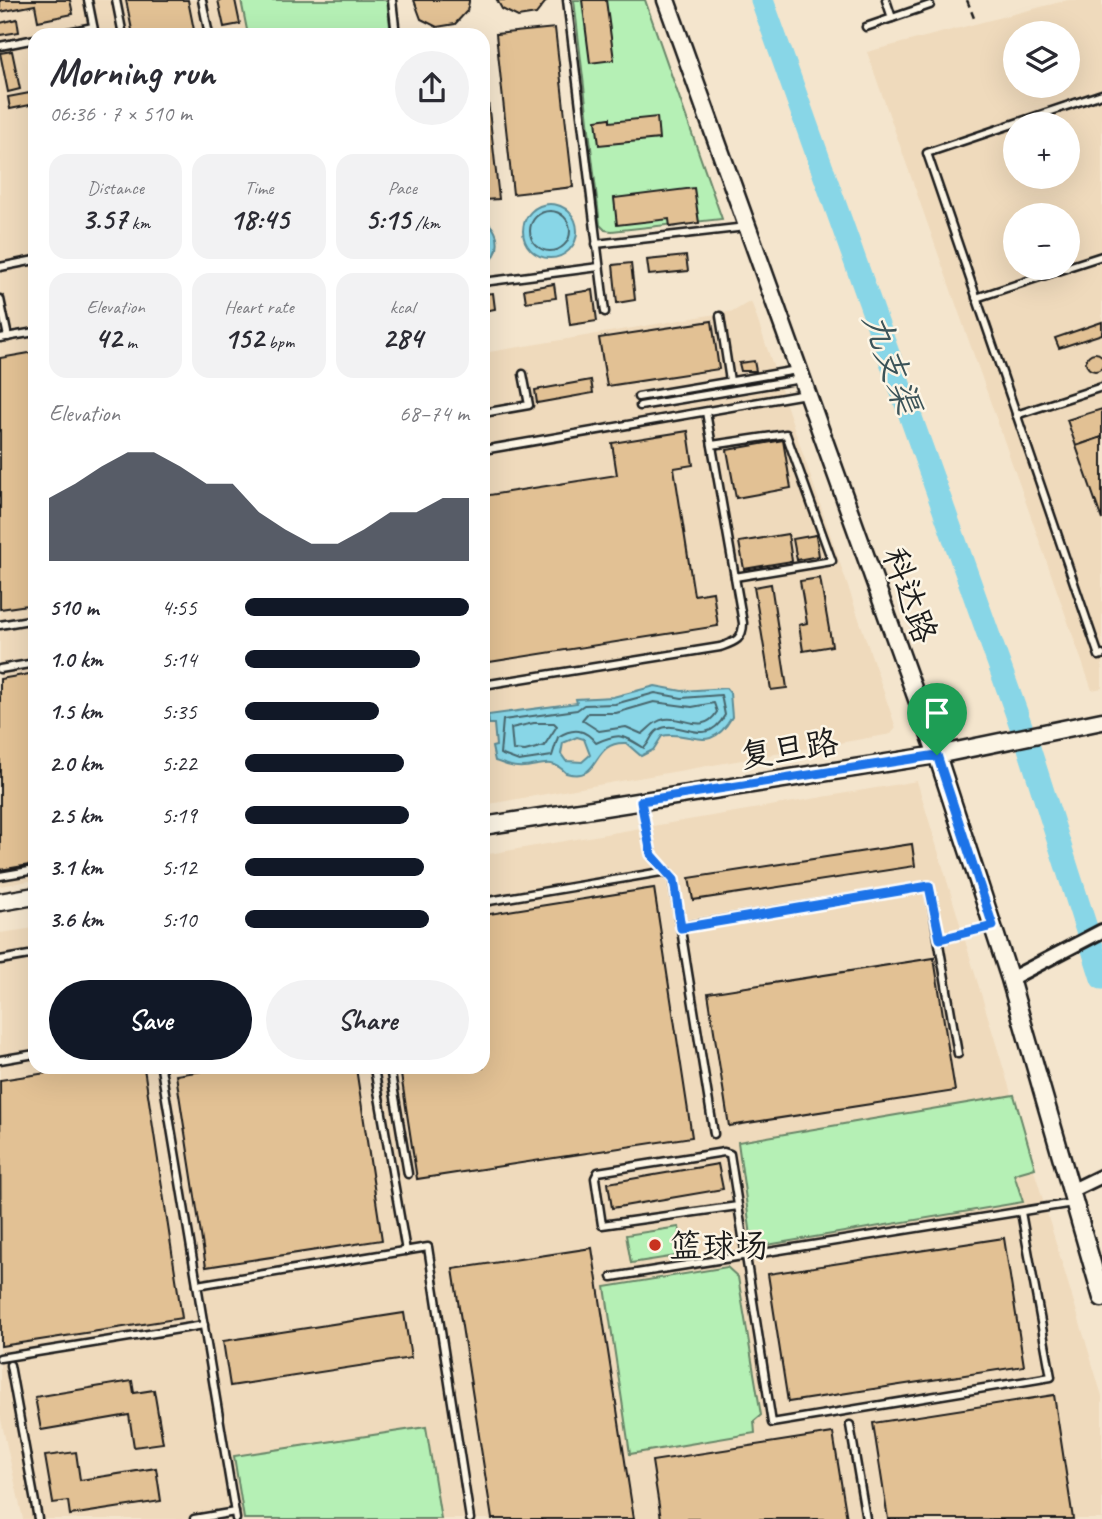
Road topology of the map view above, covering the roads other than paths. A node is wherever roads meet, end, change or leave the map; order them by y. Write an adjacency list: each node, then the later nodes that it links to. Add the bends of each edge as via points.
1 (88, 0): 11 (lane)
2 (116, 0): 12 (lane)
3 (202, 0): 13 (lane)
4 (392, 0): 14 (lane)
5 (567, 0): 19 (lane)
6 (666, 0): 18 (street, 科达路)
7 (886, 0): 9 (lane)
8 (930, 5): 9 (lane)
9 (892, 18): 10 (lane)
10 (866, 27)
11 (93, 28)
12 (121, 28)
13 (208, 28)
14 (395, 28)
15 (28, 40): 16 (lane)
16 (0, 46)
17 (1102, 94): 27 (lane, via 927,153)
18 (746, 228): 19 (lane); 35 (street, 科达路)
19 (596, 244): 24 (lane)
20 (1102, 256): 22 (lane)
21 (28, 261): 23 (lane)
22 (1080, 264)
23 (0, 267)
24 (599, 267): 26 (lane); 29 (lane)
25 (1031, 280): 27 (lane)
26 (490, 281)
27 (976, 298): 41 (lane)
28 (0, 299): 32 (lane)
29 (605, 313)
30 (720, 316): 34 (lane)
31 (28, 333): 32 (lane)
32 (4, 337)
33 (523, 374): 39 (lane, via 529,405)
34 (730, 381): 35 (lane); 37 (lane)
35 (801, 381): 38 (lane); 40 (lane); 52 (street, 科达路)
36 (1102, 387): 41 (lane)
37 (638, 397)
38 (640, 406)
39 (490, 412)
40 (706, 412): 42 (lane); 43 (lane)
41 (1016, 415): 47 (lane)
42 (712, 445): 44 (lane); 44 (lane, via 786,434 832,561)
43 (490, 449)
44 (735, 577): 50 (lane, via 743,623 737,642)
45 (28, 620): 46 (lane)
46 (0, 625)
47 (1102, 655)
48 (28, 664): 49 (lane)
49 (0, 669)
50 (490, 684)
51 (1102, 721): 52 (street, 复旦路)
52 (937, 755): 53 (street, 复旦路); 61 (street, 科达路)
53 (641, 801): 54 (street, 复旦路); 56 (lane, via 651,854)
54 (490, 825)
55 (28, 871): 57 (lane)
56 (667, 871): 59 (lane); 62 (lane, via 674,880)
57 (0, 876)
58 (28, 898): 60 (street)
59 (490, 901)
60 (0, 902)
61 (993, 926): 64 (lane); 67 (street, 科达路)
62 (681, 928): 64 (lane, via 929,886); 74 (lane)
63 (1102, 931): 67 (street)
64 (940, 939): 68 (lane)
65 (28, 955): 66 (lane)
66 (0, 960)
67 (1010, 979): 77 (street, 科达路)
68 (958, 1054)
69 (28, 1055): 70 (lane)
70 (0, 1059)
71 (162, 1074): 83 (lane)
72 (375, 1074): 80 (lane)
73 (391, 1074): 75 (lane)
74 (714, 1134)
75 (408, 1174)
76 (1102, 1176): 77 (street)
77 (1073, 1197): 79 (lane); 84 (street, 科达路)
78 (738, 1206): 78 (lane, via 730,1154 724,1152 598,1172 595,1178 602,1225); 81 (lane)
79 (1021, 1212): 81 (lane); 81 (lane, via 1051,1377 772,1423)
80 (406, 1251): 83 (lane); 92 (lane, via 428,1247)
81 (746, 1256): 82 (lane)
82 (612, 1277)
83 (197, 1285): 85 (lane)
84 (1102, 1298)
85 (204, 1325): 86 (lane); 89 (lane)
86 (0, 1357)
87 (10, 1365): 90 (lane)
88 (850, 1426): 93 (lane)
89 (235, 1516): 91 (lane)
90 (38, 1519)
91 (194, 1519)
92 (470, 1519)
93 (866, 1519)

